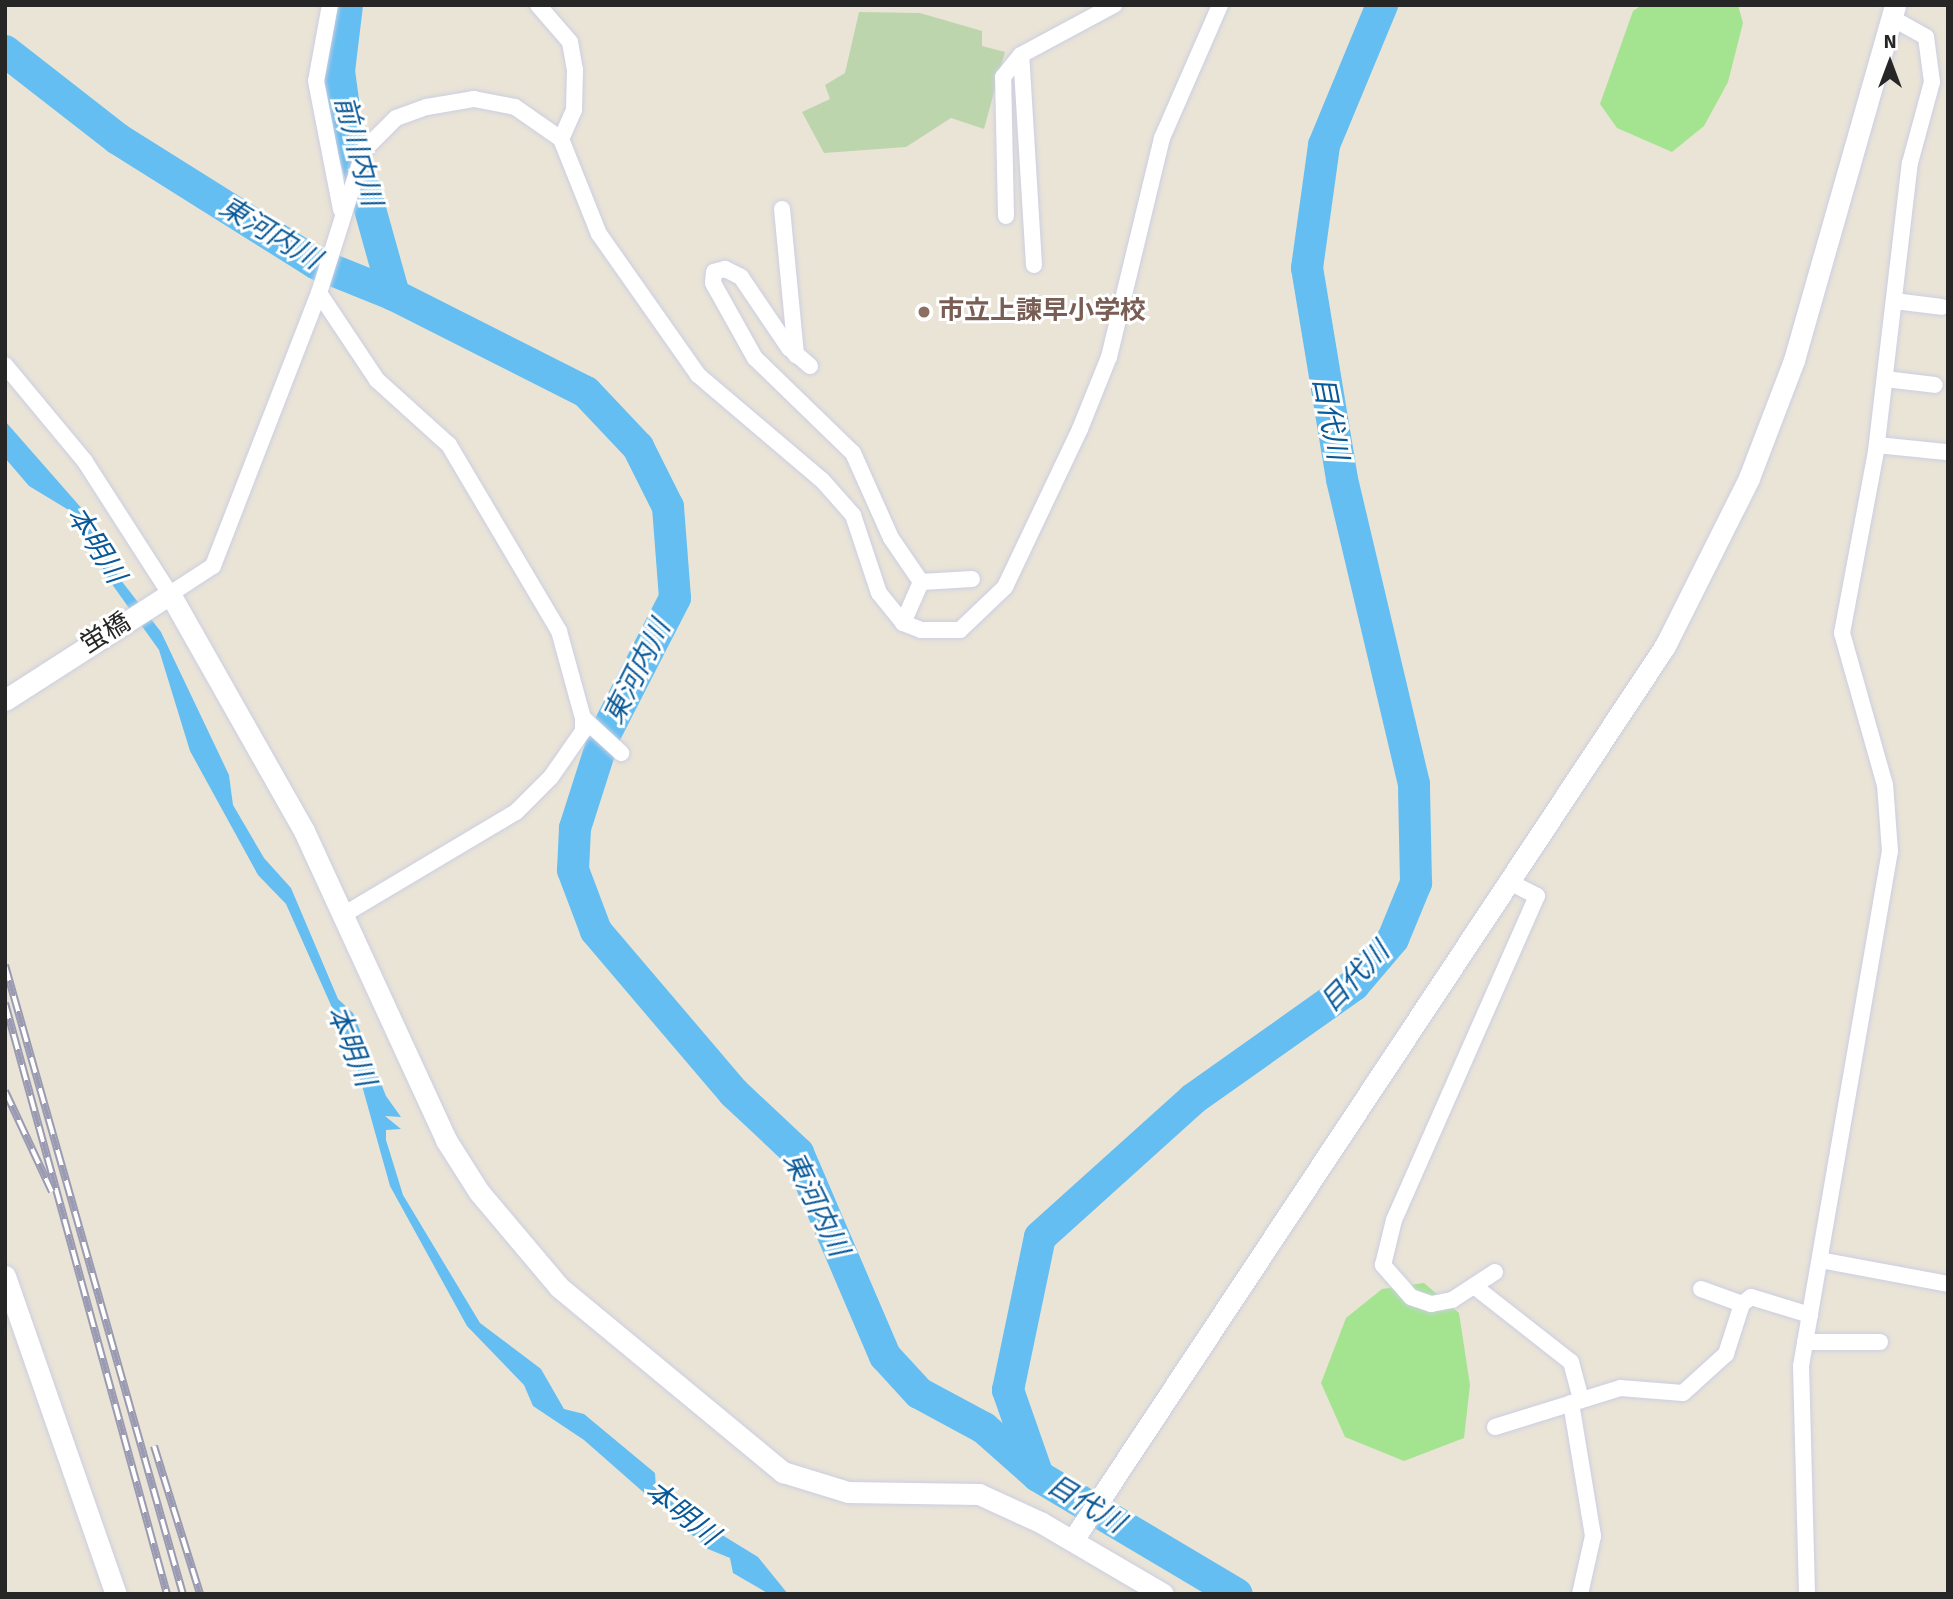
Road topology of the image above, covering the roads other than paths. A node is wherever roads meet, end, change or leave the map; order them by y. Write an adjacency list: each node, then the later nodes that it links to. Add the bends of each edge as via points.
1 (330, 5): 9 (street, via 316,81)
2 (538, 5): 7 (street, via 570,42 574,110)
3 (1114, 5): 6 (street)
4 (1220, 5): 25 (street, via 1161,138 1105,366 1005,587 960,630 921,630)
5 (1894, 12): 13 (street, via 1926,37 1932,82 1910,163); 29 (street, via 1794,360 1749,478 1665,646)
6 (1021, 55): 10 (street, via 1003,77); 11 (street)
7 (561, 139): 9 (street, via 515,107 474,99 427,107 396,118 365,150); 25 (street, via 599,234 630,286 698,375 822,480 853,515 879,593)
8 (782, 209): 15 (street)
9 (341, 210): 12 (street)
10 (1006, 216)
11 (1034, 265)
12 (321, 287): 24 (street, via 213,566); 27 (street, via 377,380 449,444 559,631)
13 (1894, 301): 14 (street); 18 (street)
14 (1941, 307)
15 (796, 355): 17 (street); 23 (street, via 741,277 725,269 714,272 713,283 755,358 853,453 891,538)
16 (5, 365): 24 (street, via 84,460)
17 (810, 366)
18 (1885, 379): 19 (street); 20 (street)
19 (1935, 384)
20 (1877, 445): 21 (street); 31 (street, via 1842,633 1885,785 1890,851)
21 (1945, 452)
22 (972, 579): 23 (street)
23 (921, 582): 25 (street)
24 (162, 599): 26 (street, 蛍橋); 30 (street, via 304,831)
25 (903, 622)
26 (5, 700)
27 (583, 718): 28 (street, via 594,734); 30 (street, via 583,731 551,777 516,812)
28 (621, 753)
29 (1510, 883): 35 (street, via 1537,896 1394,1220 1383,1265 1411,1297 1431,1304); 43 (street)
30 (343, 915): 43 (street, via 446,1140 526,1251 591,1317 783,1472 848,1492 979,1494)
31 (1820, 1260): 34 (street); 38 (street)
32 (1496, 1272): 35 (street)
33 (5, 1276): 44 (street)
34 (1948, 1284)
35 (1474, 1286): 41 (street, via 1571,1362)
36 (1701, 1289): 37 (street)
37 (1742, 1304): 38 (street, via 1751,1297); 41 (street, via 1726,1354 1683,1393 1620,1388)
38 (1810, 1315): 39 (street)
39 (1805, 1342): 40 (street); 47 (street)
40 (1880, 1342)
41 (1576, 1402): 42 (street); 46 (street, via 1592,1536)
42 (1496, 1427)
43 (1077, 1535): 45 (street)
44 (116, 1594)
45 (1163, 1594)
46 (1580, 1594)
47 (1807, 1594)

